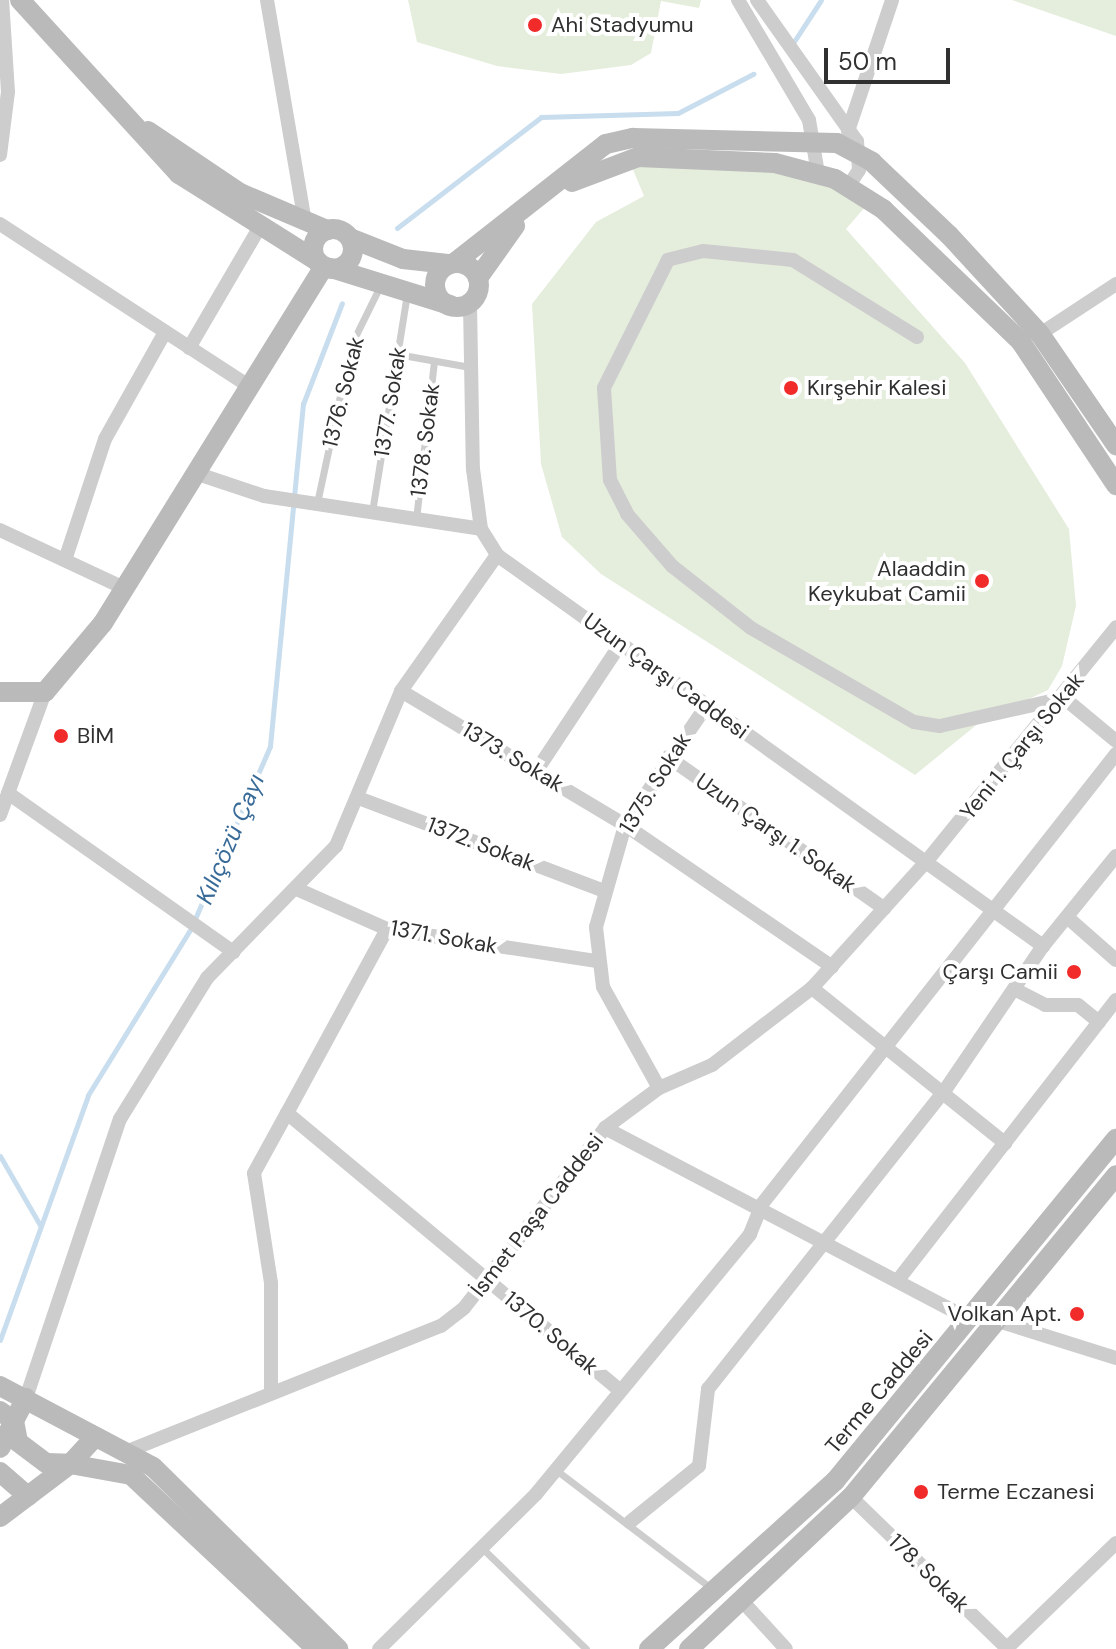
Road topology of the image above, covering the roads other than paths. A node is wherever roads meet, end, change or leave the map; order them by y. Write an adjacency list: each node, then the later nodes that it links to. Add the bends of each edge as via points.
1 (2, 0): 11 (street, via 8,92)
2 (20, 0): 7 (main road)
3 (267, 0): 14 (street)
4 (738, 0): 9 (street, via 809,120)
5 (757, 0): 8 (street)
6 (892, 0): 8 (street)
7 (138, 125): 14 (main road, via 240,193); 16 (main road, via 179,174)
8 (848, 131): 10 (street)
9 (812, 142): 10 (main road); 12 (street); 19 (main road, via 633,138 606,144)
10 (858, 154): 13 (street, via 859,170); 27 (main road, via 949,235)
11 (0, 155)
12 (818, 174): 13 (main road); 21 (main road, via 775,163 638,157 607,163 518,224)
13 (848, 187): 36 (main road, via 883,209 1021,342)
14 (305, 223): 17 (main road)
15 (0, 224): 26 (street)
16 (259, 228): 20 (main road); 29 (street)
17 (327, 230): 18 (main road); 20 (main road, via 314,244)
18 (350, 238): 19 (main road, via 422,264); 20 (main road, via 348,262)
19 (451, 264): 21 (main road); 25 (main road, via 435,286)
20 (325, 266): 22 (main road); 33 (main road)
21 (478, 278): 25 (main road)
22 (381, 284): 24 (main road); 37 (lane, 1376. Sokak, via 351,345)
23 (1116, 284): 27 (street)
24 (407, 292): 25 (main road); 30 (lane, 1377. Sokak)
25 (460, 305): 32 (street, Uzun Çarşı Caddesi)
26 (165, 332): 29 (street); 43 (street, via 105,439)
27 (1040, 334): 34 (main road)
28 (917, 337): 50 (street, via 793,260 681,253 668,260 604,388 610,480 627,514 672,566 828,679 914,722 940,726)
29 (189, 348): 33 (street)
30 (397, 354): 31 (lane); 38 (lane, 1377. Sokak)
31 (434, 361): 32 (lane); 39 (lane, 1378. Sokak)
32 (472, 368): 40 (street, Uzun Çarşı Caddesi)
33 (250, 387): 35 (main road)
34 (1116, 445)
35 (198, 474): 37 (street, via 264,496); 44 (main road)
36 (1116, 485)
37 (317, 504): 38 (street)
38 (372, 512): 39 (street)
39 (416, 519): 40 (street)
40 (481, 529): 42 (street, Uzun Çarşı Caddesi)
41 (0, 530): 43 (street)
42 (497, 555): 46 (street, Uzun Çarşı Caddesi); 47 (street)
43 (65, 560): 44 (street)
44 (126, 589): 49 (main road)
45 (1116, 627): 50 (street, Yeni 1. Çarşı Sokak)
46 (621, 643): 51 (street, Uzun Çarşı Caddesi); 55 (street)
47 (401, 691): 55 (street, 1373. Sokak); 57 (street)
48 (0, 692): 49 (main road)
49 (45, 692): 56 (street)
50 (1064, 698): 52 (street); 61 (street, Yeni 1. Çarşı Sokak)
51 (707, 705): 54 (street, 1375. Sokak); 61 (street, Uzun Çarşı Caddesi)
52 (1116, 741)
53 (1116, 754): 65 (street)
54 (668, 757): 59 (street, 1375. Sokak); 64 (street, Uzun Çarşı 1. Sokak)
55 (537, 770): 59 (street, 1373. Sokak)
56 (8, 793): 58 (street); 69 (street)
57 (361, 799): 62 (street, via 336,846); 63 (street, 1372. Sokak)
58 (0, 815)
59 (625, 825): 63 (street, 1375. Sokak); 72 (street, 1373. Sokak)
60 (1116, 856): 66 (street)
61 (926, 862): 64 (street, İsmet Paşa Caddesi); 65 (street, Uzun Çarşı Caddesi)
62 (299, 890): 67 (street, 1371. Sokak); 69 (street)
63 (602, 890): 71 (street, 1375. Sokak)
64 (884, 908): 72 (street, İsmet Paşa Caddesi)
65 (994, 911): 68 (street, Uzun Çarşı Caddesi); 77 (street)
66 (1067, 917): 68 (street); 70 (street)
67 (387, 929): 71 (street, 1371. Sokak); 80 (street)
68 (1043, 946): 74 (street)
69 (233, 952): 93 (street, via 186,1007 120,1119)
70 (1116, 960)
71 (596, 961): 78 (street, 1375. Sokak, via 617,1018)
72 (832, 967): 73 (street, İsmet Paşa Caddesi)
73 (812, 988): 77 (street); 78 (street, İsmet Paşa Caddesi, via 712,1065)
74 (1018, 991): 76 (street, via 1045,1005 1078,1005); 79 (street)
75 (1116, 1000): 76 (street)
76 (1099, 1022): 83 (street)
77 (885, 1046): 79 (street); 85 (street)
78 (659, 1088): 81 (street, İsmet Paşa Caddesi)
79 (943, 1093): 83 (street); 86 (street)
80 (287, 1113): 87 (street, 1370. Sokak); 94 (street, via 254,1173 271,1283)
81 (605, 1128): 85 (street); 87 (street, İsmet Paşa Caddesi)
82 (1116, 1139): 89 (main road, Terme Caddesi)
83 (1005, 1143): 88 (street)
84 (1116, 1176): 90 (main road, Terme Caddesi)
85 (758, 1212): 86 (street); 92 (street, via 750,1234)
86 (822, 1241): 88 (street); 105 (street, via 708,1389 699,1466)
87 (485, 1278): 92 (street, 1370. Sokak); 94 (street, İsmet Paşa Caddesi, via 441,1326)
88 (898, 1280): 89 (street)
89 (970, 1320): 108 (main road, Terme Caddesi, via 835,1481)
90 (998, 1321): 91 (street); 103 (main road, Terme Caddesi)
91 (1116, 1358)
92 (617, 1388): 100 (street)
93 (12, 1392): 95 (main road); 96 (main road)
94 (271, 1393): 98 (street, İsmet Paşa Caddesi)
95 (7, 1416): 97 (main road); 99 (main road, via 27,1452 46,1463)
96 (95, 1437): 98 (main road); 99 (main road)
97 (0, 1448)
98 (128, 1451): 111 (main road)
99 (70, 1464): 102 (main road); 110 (main road, via 115,1468 150,1487)
100 (555, 1469): 105 (lane); 107 (street)
101 (0, 1472): 102 (main road)
102 (28, 1496): 104 (main road)
103 (851, 1497): 109 (main road, Terme Caddesi); 117 (street, 178. Sokak)
104 (0, 1517)
105 (630, 1522): 108 (lane)
106 (1116, 1543): 117 (street)
107 (484, 1550): 112 (street); 113 (lane)
108 (717, 1592): 114 (main road, Terme Caddesi)
109 (744, 1603): 115 (main road, Terme Caddesi); 116 (street)
110 (316, 1649)
111 (338, 1649)
112 (379, 1649)
113 (586, 1649)
114 (649, 1649)
115 (689, 1649)
116 (786, 1649)
117 (1007, 1649)

